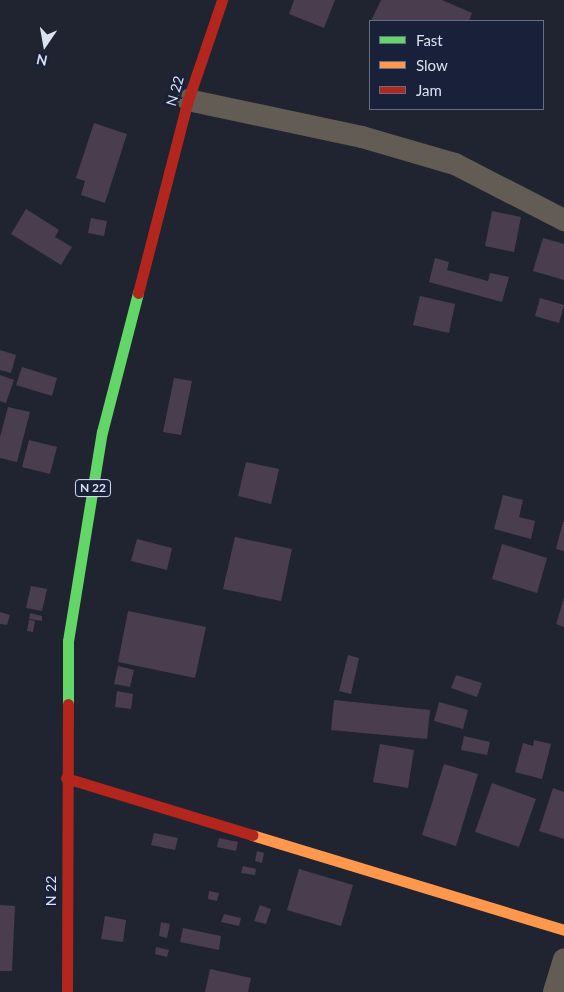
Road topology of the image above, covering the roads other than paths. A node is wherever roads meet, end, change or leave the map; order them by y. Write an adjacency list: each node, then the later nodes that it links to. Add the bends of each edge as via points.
1 (222, 0): 2 (main road, N 22 / N 22)
2 (188, 100): 3 (street, via 362,137 455,164); 4 (main road, N 22 / N 22, via 102,432 68,641)
3 (564, 220)
4 (66, 778): 5 (main road); 7 (main road, N 22 / N 22)
5 (564, 930)
6 (564, 960): 8 (street)
7 (67, 992)
8 (554, 992)

